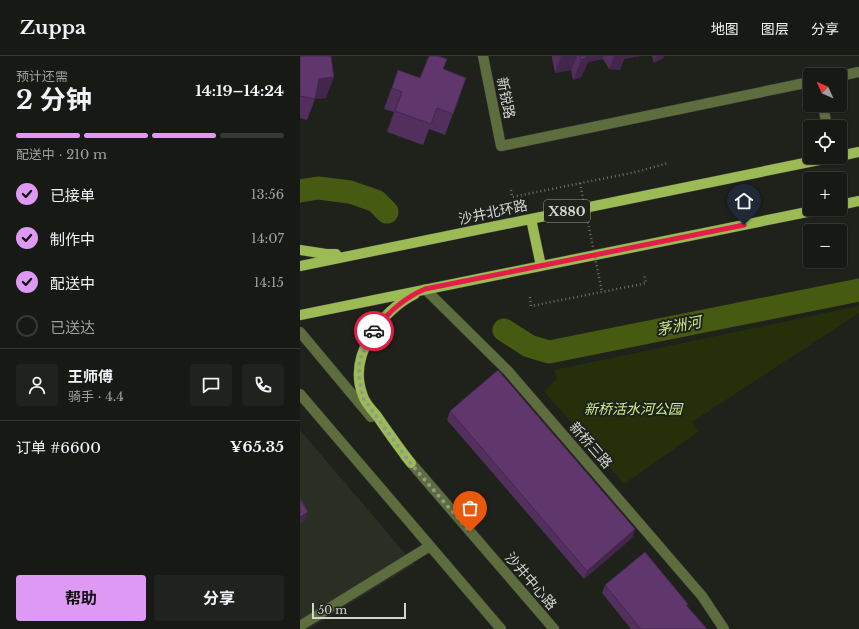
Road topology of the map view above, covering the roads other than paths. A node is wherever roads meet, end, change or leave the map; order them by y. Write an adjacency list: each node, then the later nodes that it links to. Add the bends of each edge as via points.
1 (483, 56): 4 (street, 新锐路, via 501,146)
2 (859, 72): 3 (street)
3 (847, 75)
4 (803, 83)
5 (859, 152): 6 (main road)
6 (847, 155)
7 (803, 163): 11 (main road, 沙井北环路 / X880)
8 (859, 202): 9 (main road)
9 (847, 204)
10 (803, 213): 15 (main road)
11 (531, 218): 12 (main road, 沙井北环路 / X880); 15 (main road)
12 (394, 248): 13 (main road, via 344,255); 14 (main road, 沙井北环路 / X880)
13 (300, 250)
14 (301, 265)
15 (541, 266): 16 (main road)
16 (425, 289): 17 (main road); 20 (main road, via 405,300 384,318 367,342 359,365 363,398); 25 (street, 新桥三路, via 508,371 702,596)
17 (300, 315)
18 (300, 332): 20 (street, 沙井中心路)
19 (300, 394): 21 (street)
20 (411, 464): 24 (street, 沙井中心路)
21 (430, 546): 22 (street); 23 (street)
22 (300, 626)
23 (501, 629)
24 (554, 629)
25 (724, 629)

